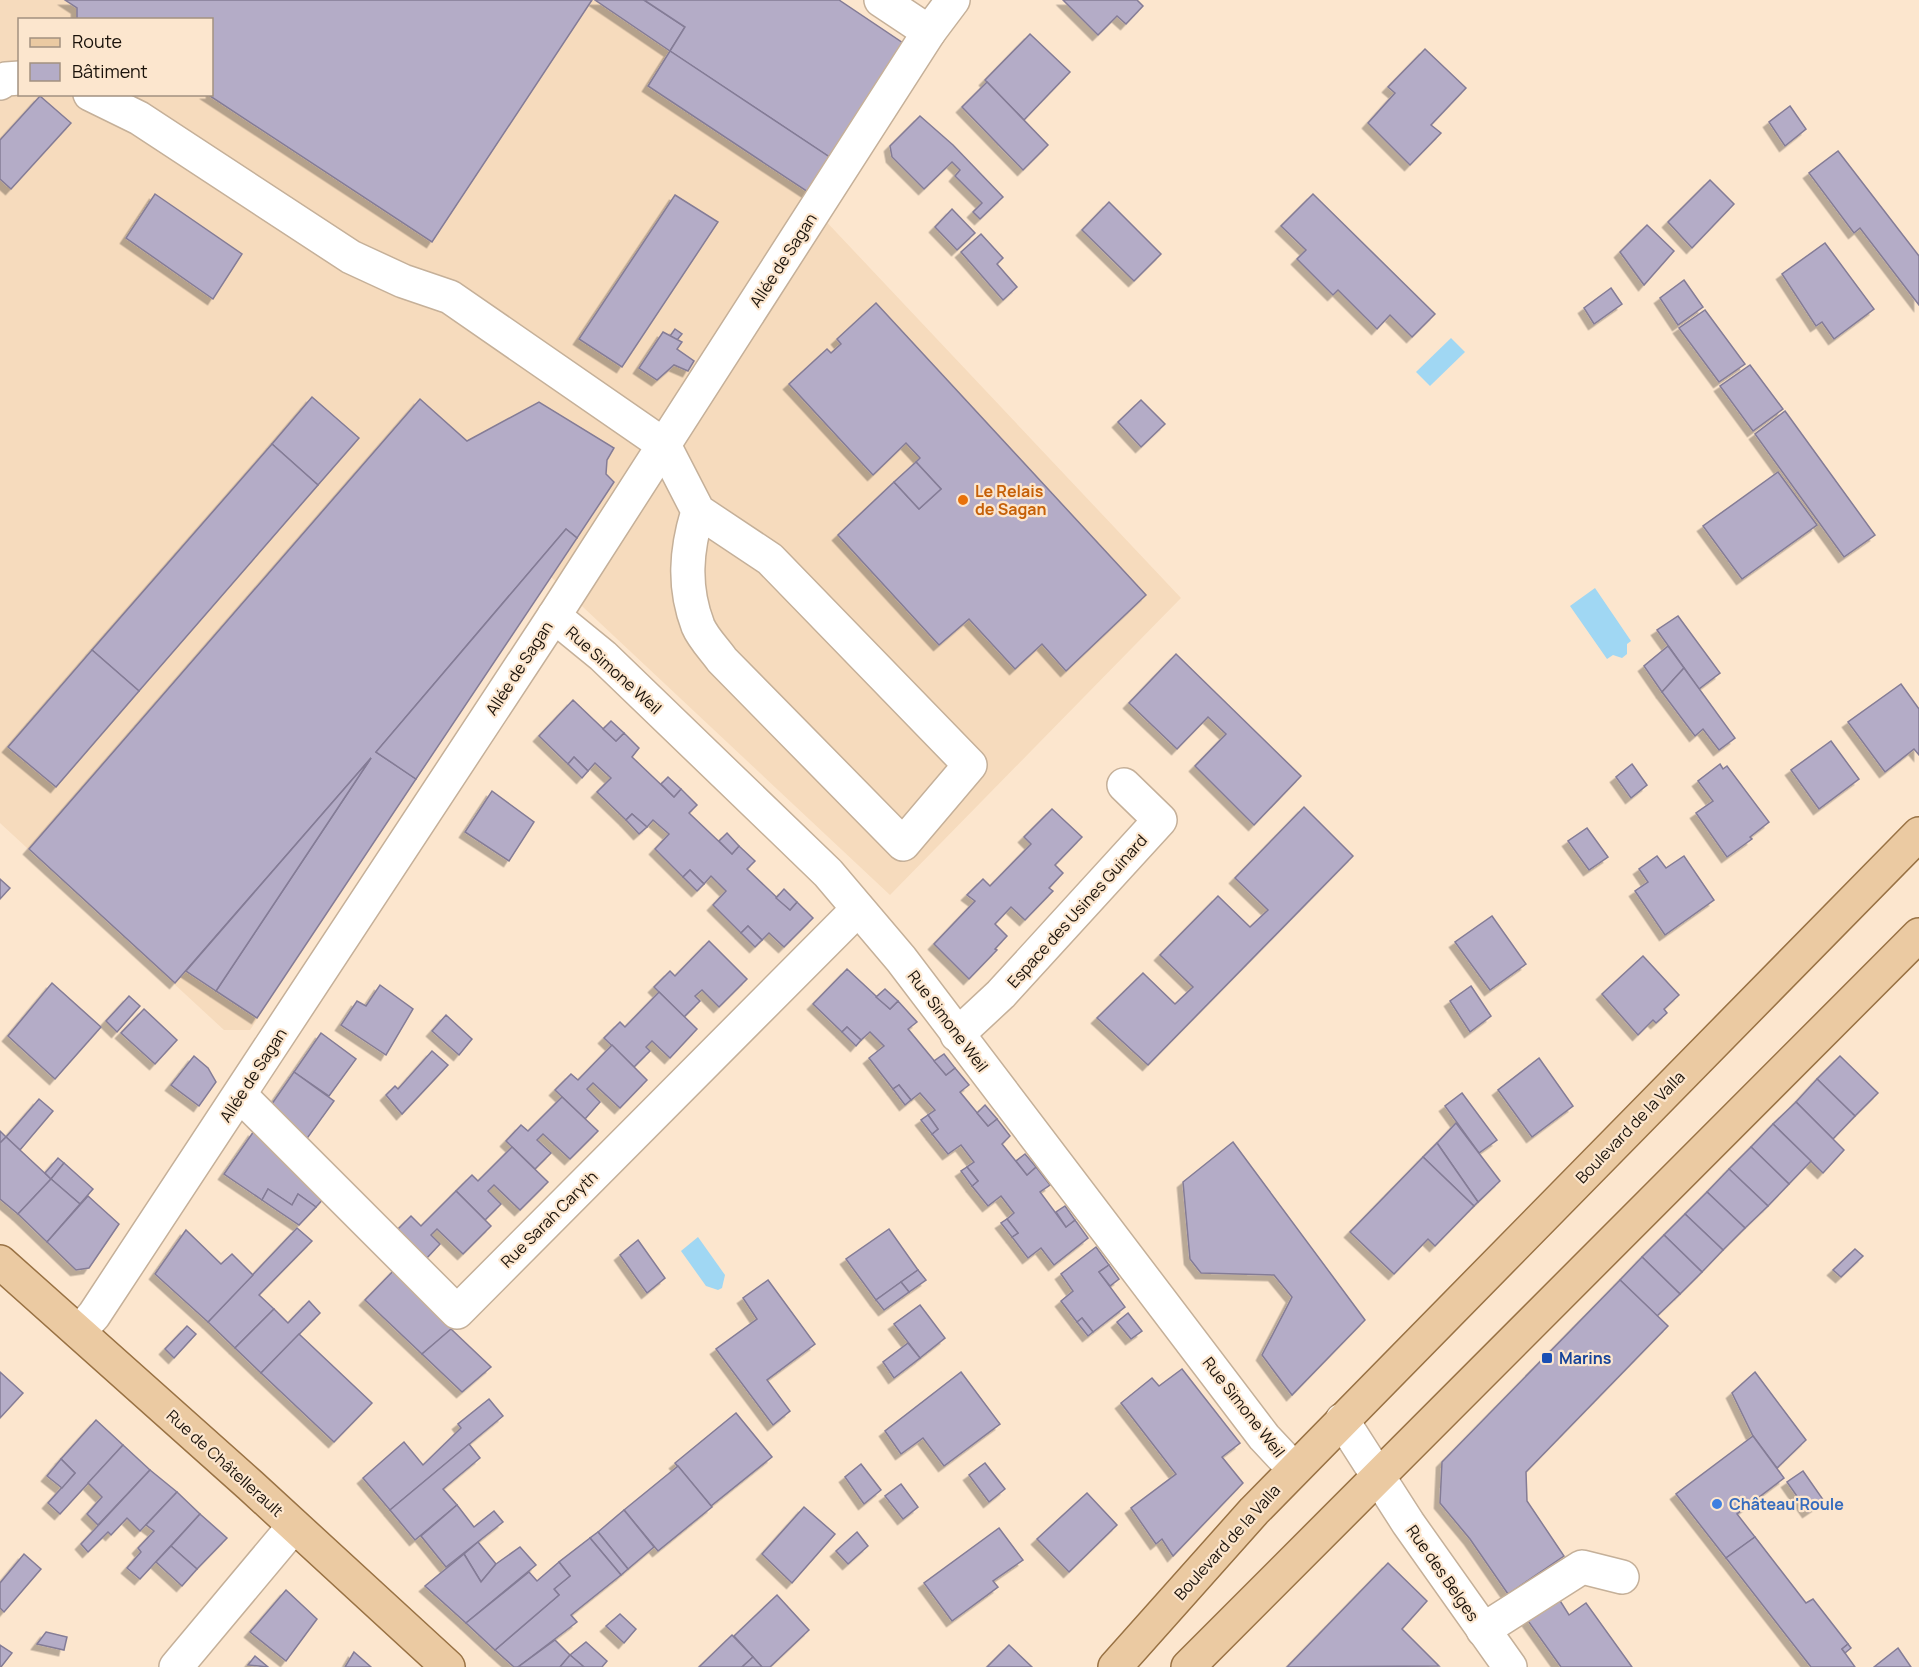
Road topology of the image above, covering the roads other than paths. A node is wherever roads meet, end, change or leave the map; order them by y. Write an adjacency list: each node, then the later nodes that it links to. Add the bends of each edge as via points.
1 (881, 0): 3 (street)
2 (953, 0): 3 (street, Allée de Sagan)
3 (929, 32): 7 (street, Allée de Sagan)
4 (18, 78): 5 (street)
5 (0, 83)
6 (94, 96): 7 (street, via 139,118 351,257 450,297)
7 (664, 445): 8 (street); 9 (street, Allée de Sagan)
8 (699, 511): 8 (street, via 770,559 970,765 903,844 722,660 699,627 686,579 688,542)
9 (554, 616): 12 (street, Rue Simone Weil, via 603,656 828,873); 15 (street, Allée de Sagan)
10 (1124, 785): 14 (street, Espace des Usines Guinard, via 1160,820 1001,994)
11 (1919, 834): 18 (main road, Boulevard de la Valla)
12 (858, 909): 14 (street, Rue Simone Weil); 15 (street, Rue Sarah Caryth, via 457,1312)
13 (1919, 935): 20 (main road)
14 (957, 1035): 19 (street, Rue Simone Weil, via 1264,1437)
15 (240, 1095): 17 (street, Allée de Sagan)
16 (0, 1262): 17 (main road, Rue de Châtellerault)
17 (79, 1332): 21 (main road, Rue de Châtellerault)
18 (1342, 1420): 19 (main road, Boulevard de la Valla); 20 (street)
19 (1294, 1469): 26 (main road, Boulevard de la Valla)
20 (1379, 1478): 23 (street, Rue des Belges); 27 (main road)
21 (294, 1526): 24 (street); 25 (main road, Rue de Châtellerault)
22 (1622, 1577): 23 (street, via 1582,1567)
23 (1483, 1630): 28 (street, Rue des Belges)
24 (176, 1667)
25 (448, 1667)
26 (1115, 1667)
27 (1188, 1667)
28 (1510, 1667)

